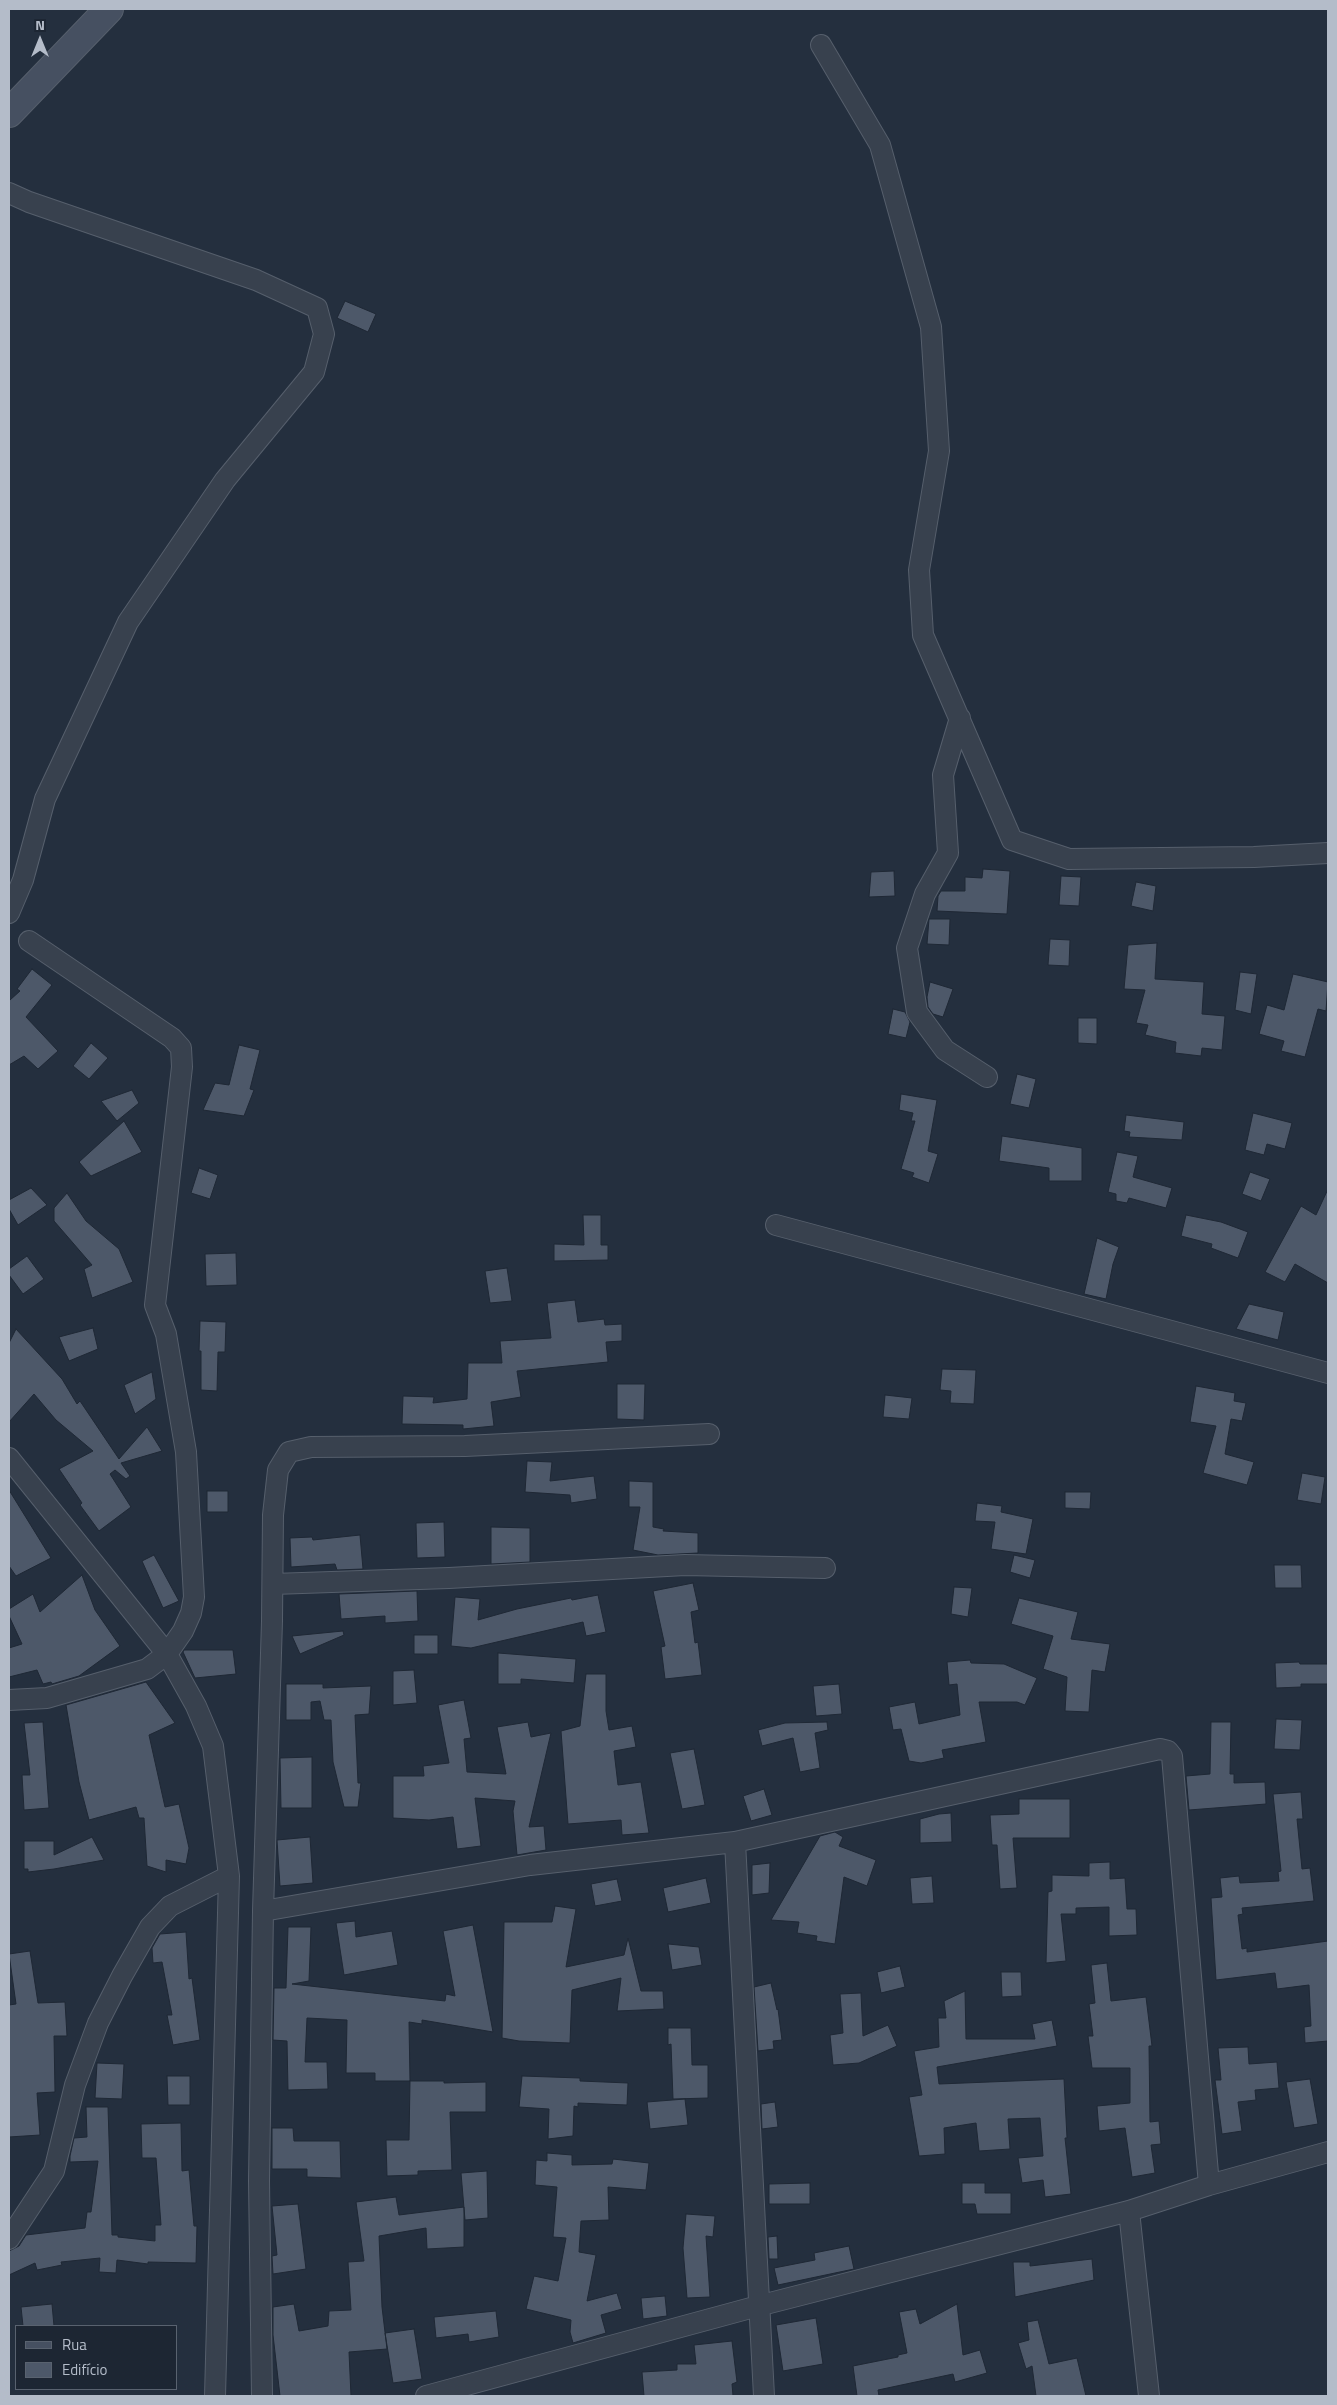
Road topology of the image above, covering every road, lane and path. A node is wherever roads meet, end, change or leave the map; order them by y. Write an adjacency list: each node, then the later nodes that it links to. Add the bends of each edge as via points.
1 (109, 9): 3 (main road)
2 (821, 45): 5 (street, via 880,145 931,326 939,452 919,570 922,635)
3 (9, 113)
4 (9, 193): 7 (street, via 256,280 317,308 324,334 314,372 225,480 128,622 46,799 23,880)
5 (960, 718): 6 (street, via 1012,840 1069,859); 9 (street, via 943,775 948,853 925,894 907,948 916,1012 945,1050)
6 (1328, 853)
7 (9, 913)
8 (28, 941): 16 (street, via 172,1038 181,1048 182,1067 155,1305 166,1334 186,1452 194,1597 183,1631)
9 (987, 1077)
10 (776, 1225): 11 (street)
11 (1328, 1373)
12 (709, 1434): 15 (street, via 465,1446 311,1448 289,1452 278,1470 273,1515)
13 (9, 1458): 16 (street)
14 (825, 1568): 15 (street, via 686,1565)
15 (273, 1584): 20 (street)
16 (167, 1654): 17 (street, via 146,1669 47,1698); 19 (street, via 196,1706 213,1746)
17 (9, 1700)
18 (735, 1842): 20 (street, via 530,1865); 22 (street, via 1160,1749 1168,1751 1172,1756); 25 (street)
19 (229, 1876): 24 (street, via 170,1906 150,1927 98,2022 75,2085 54,2171); 26 (street)
20 (263, 1911): 27 (street, via 259,2181)
21 (1328, 2152): 22 (street)
22 (1209, 2185): 23 (street)
23 (1129, 2211): 25 (street); 30 (street)
24 (9, 2239)
25 (758, 2306): 28 (street); 29 (street)
26 (215, 2396)
27 (262, 2396)
28 (426, 2396)
29 (764, 2396)
30 (1149, 2396)

